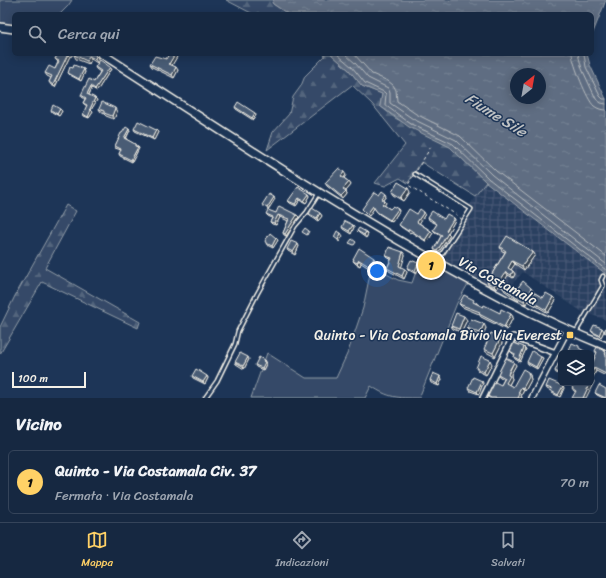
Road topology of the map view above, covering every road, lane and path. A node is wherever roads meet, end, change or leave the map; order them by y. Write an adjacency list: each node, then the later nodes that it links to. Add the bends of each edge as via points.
1 (0, 26): 2 (main road)
2 (12, 29)
3 (105, 56): 5 (main road, Via Costamala)
4 (415, 174): 6 (lane, via 471,209)
5 (319, 193): 6 (main road, Via Costamala); 13 (lane, via 308,212 295,226 256,294 217,381)
6 (437, 263): 9 (main road, Via Costamala)
7 (603, 276): 8 (lane, via 601,280)
8 (605, 285): 10 (lane)
9 (568, 330): 10 (main road, Via Costamala); 12 (street)
10 (575, 334): 11 (main road, Via Costamala)
11 (606, 346)
12 (556, 354): 14 (street, via 513,336); 15 (street)
13 (205, 398)
14 (483, 398)
15 (532, 398)

